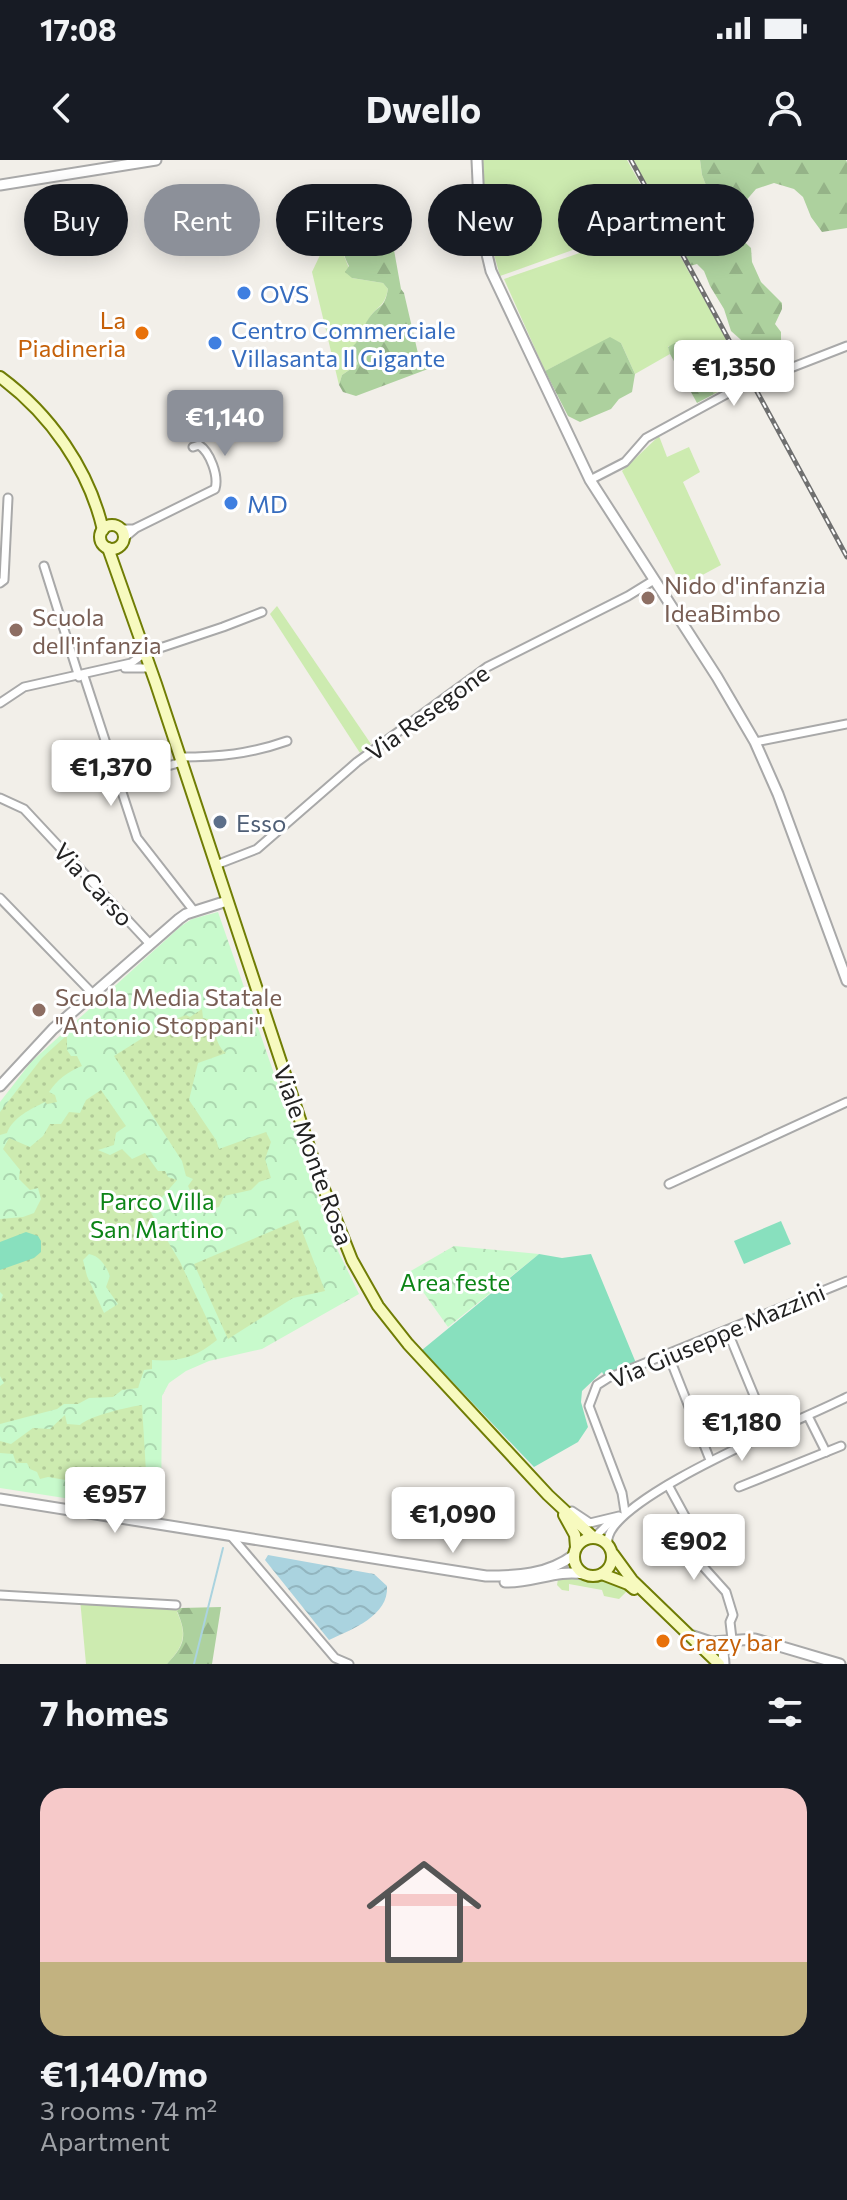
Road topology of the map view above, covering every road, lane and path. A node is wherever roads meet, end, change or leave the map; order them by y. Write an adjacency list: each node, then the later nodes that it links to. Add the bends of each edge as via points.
1 (156, 160): 3 (street)
2 (477, 160): 7 (street, via 480,225 491,271)
3 (0, 185)
4 (847, 346): 7 (street, via 741,387 646,438 625,462)
5 (0, 377): 9 (main road, Viale Monte Rosa, via 51,425)
6 (193, 447): 9 (street, via 204,449 217,478 215,489)
7 (590, 480): 11 (street)
8 (8, 498): 12 (street, via 7,563)
9 (114, 536): 14 (main road, Viale Monte Rosa, via 118,572)
10 (44, 566): 17 (street)
11 (654, 580): 21 (street); 25 (street, Via Resegone, via 487,667 357,762 257,849)
12 (0, 583)
13 (262, 612): 14 (street)
14 (145, 653): 15 (street); 16 (main road, Viale Monte Rosa)
15 (115, 668): 16 (street); 17 (street)
16 (150, 668): 22 (main road, Viale Monte Rosa)
17 (82, 676): 18 (street, via 24,687); 23 (street)
18 (0, 703)
19 (847, 724): 21 (street)
20 (287, 741): 22 (street, via 254,753)
21 (755, 742): 30 (street)
22 (181, 759): 23 (street); 25 (main road, Viale Monte Rosa)
23 (118, 780): 28 (street, via 137,838)
24 (0, 798): 29 (street, Via Carso, via 24,809)
25 (216, 865): 27 (main road, Viale Monte Rosa)
26 (0, 898): 31 (street)
27 (227, 901): 28 (street); 46 (main road, Viale Monte Rosa, via 318,1174 362,1279 408,1344)
28 (194, 911): 29 (street)
29 (150, 944): 31 (street)
30 (847, 981)
31 (92, 993): 32 (street)
32 (0, 1086)
33 (847, 1102): 34 (street)
34 (669, 1184)
35 (847, 1281): 36 (street, Via Giuseppe Mazzini)
36 (727, 1330): 37 (street, Via Giuseppe Mazzini); 40 (street)
37 (668, 1354): 43 (street); 48 (street, Via Giuseppe Mazzini, via 608,1378 591,1395 592,1419 622,1493)
38 (847, 1397): 39 (street)
39 (808, 1416): 40 (street); 42 (street)
40 (770, 1434): 43 (street)
41 (841, 1446): 42 (street)
42 (826, 1452): 45 (street)
43 (710, 1460): 44 (street)
44 (668, 1485): 48 (street); 60 (street, via 692,1529 699,1562 726,1592 733,1615)
45 (739, 1487)
46 (552, 1498): 48 (street, via 587,1522); 50 (main road, Viale Monte Rosa); 52 (main road, Viale Monte Rosa, via 572,1527)
47 (0, 1501): 49 (street)
48 (620, 1515): 50 (street); 51 (street, via 608,1532)
49 (231, 1536): 53 (street); 61 (street)
50 (594, 1537): 51 (main road, Viale Monte Rosa); 52 (main road)
51 (610, 1549): 55 (main road, via 610,1566); 58 (main road, Viale Monte Rosa)
52 (575, 1551): 53 (street, via 550,1570 495,1576); 54 (main road, Viale Monte Rosa, via 576,1566)
53 (336, 1554): 54 (street, via 501,1582 533,1581 562,1571)
54 (584, 1574): 55 (main road)
55 (602, 1574): 58 (main road, via 628,1584)
56 (0, 1595): 57 (street)
57 (176, 1605)
58 (666, 1615): 59 (main road); 63 (main road)
59 (690, 1635): 60 (street, via 711,1642); 64 (main road)
60 (732, 1639): 64 (street); 65 (street, via 755,1639)
61 (331, 1661): 62 (street)
62 (349, 1664)
63 (710, 1664)
64 (722, 1664)
65 (840, 1664)

